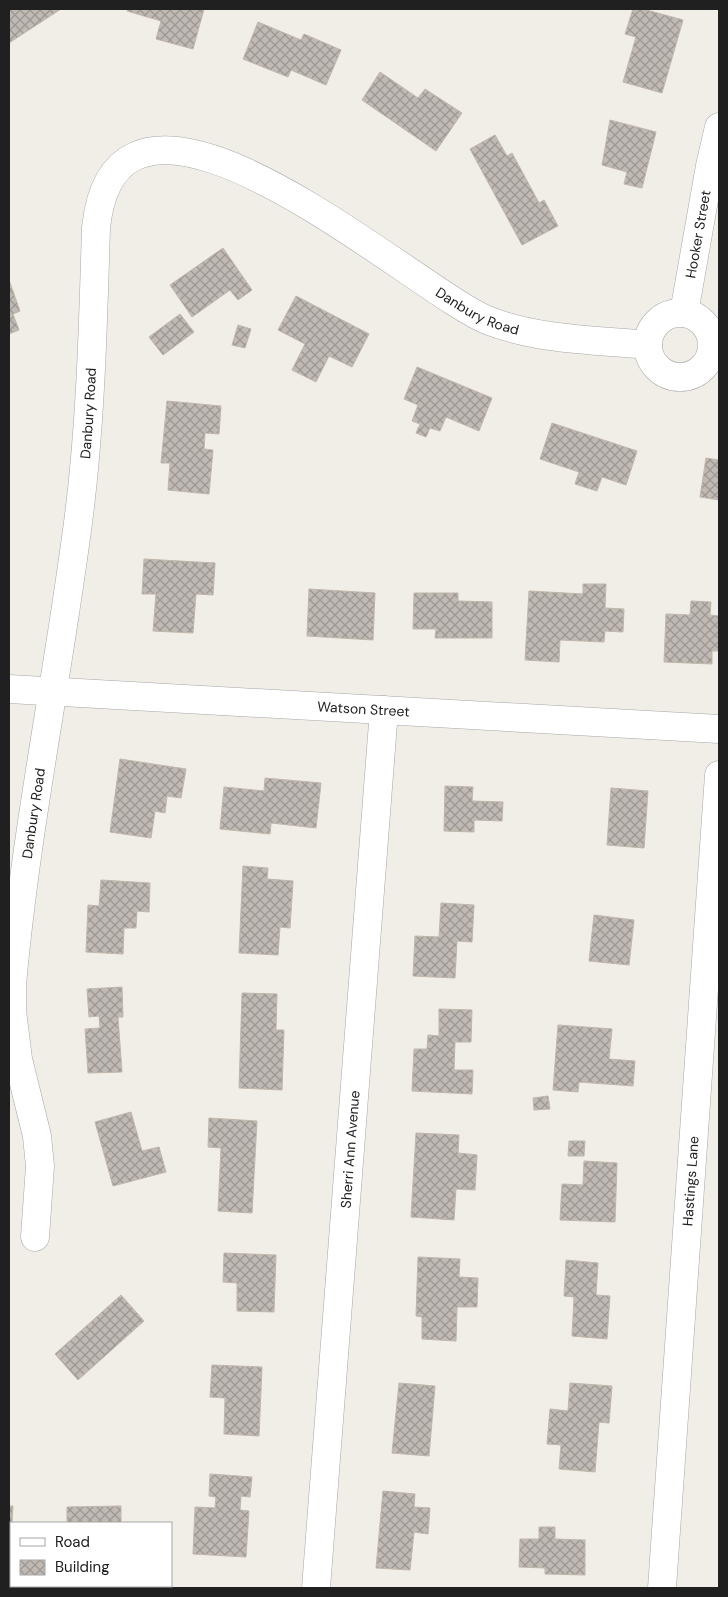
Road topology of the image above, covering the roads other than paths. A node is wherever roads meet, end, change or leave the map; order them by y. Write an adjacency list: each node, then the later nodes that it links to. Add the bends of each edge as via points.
1 (719, 127): 2 (street, Hooker Street)
2 (684, 313): 3 (street, via 662,319 652,330); 3 (street, via 698,318 711,334 712,355 699,372 686,378 666,374 651,359)
3 (648, 345): 5 (street, Danbury Road, via 550,336 487,320 457,304 280,187 177,150 143,152 128,159 110,178 98,208 90,407 61,646)
4 (9, 689): 5 (street, Watson Street)
5 (52, 692): 6 (street, Watson Street); 9 (street, Danbury Road, via 12,986 18,1059 37,1136 40,1166)
6 (384, 710): 7 (street, Watson Street); 10 (street, Sherri Ann Avenue)
7 (719, 729)
8 (719, 775): 11 (street, Hastings Lane)
9 (35, 1237)
10 (316, 1588)
11 (662, 1588)

